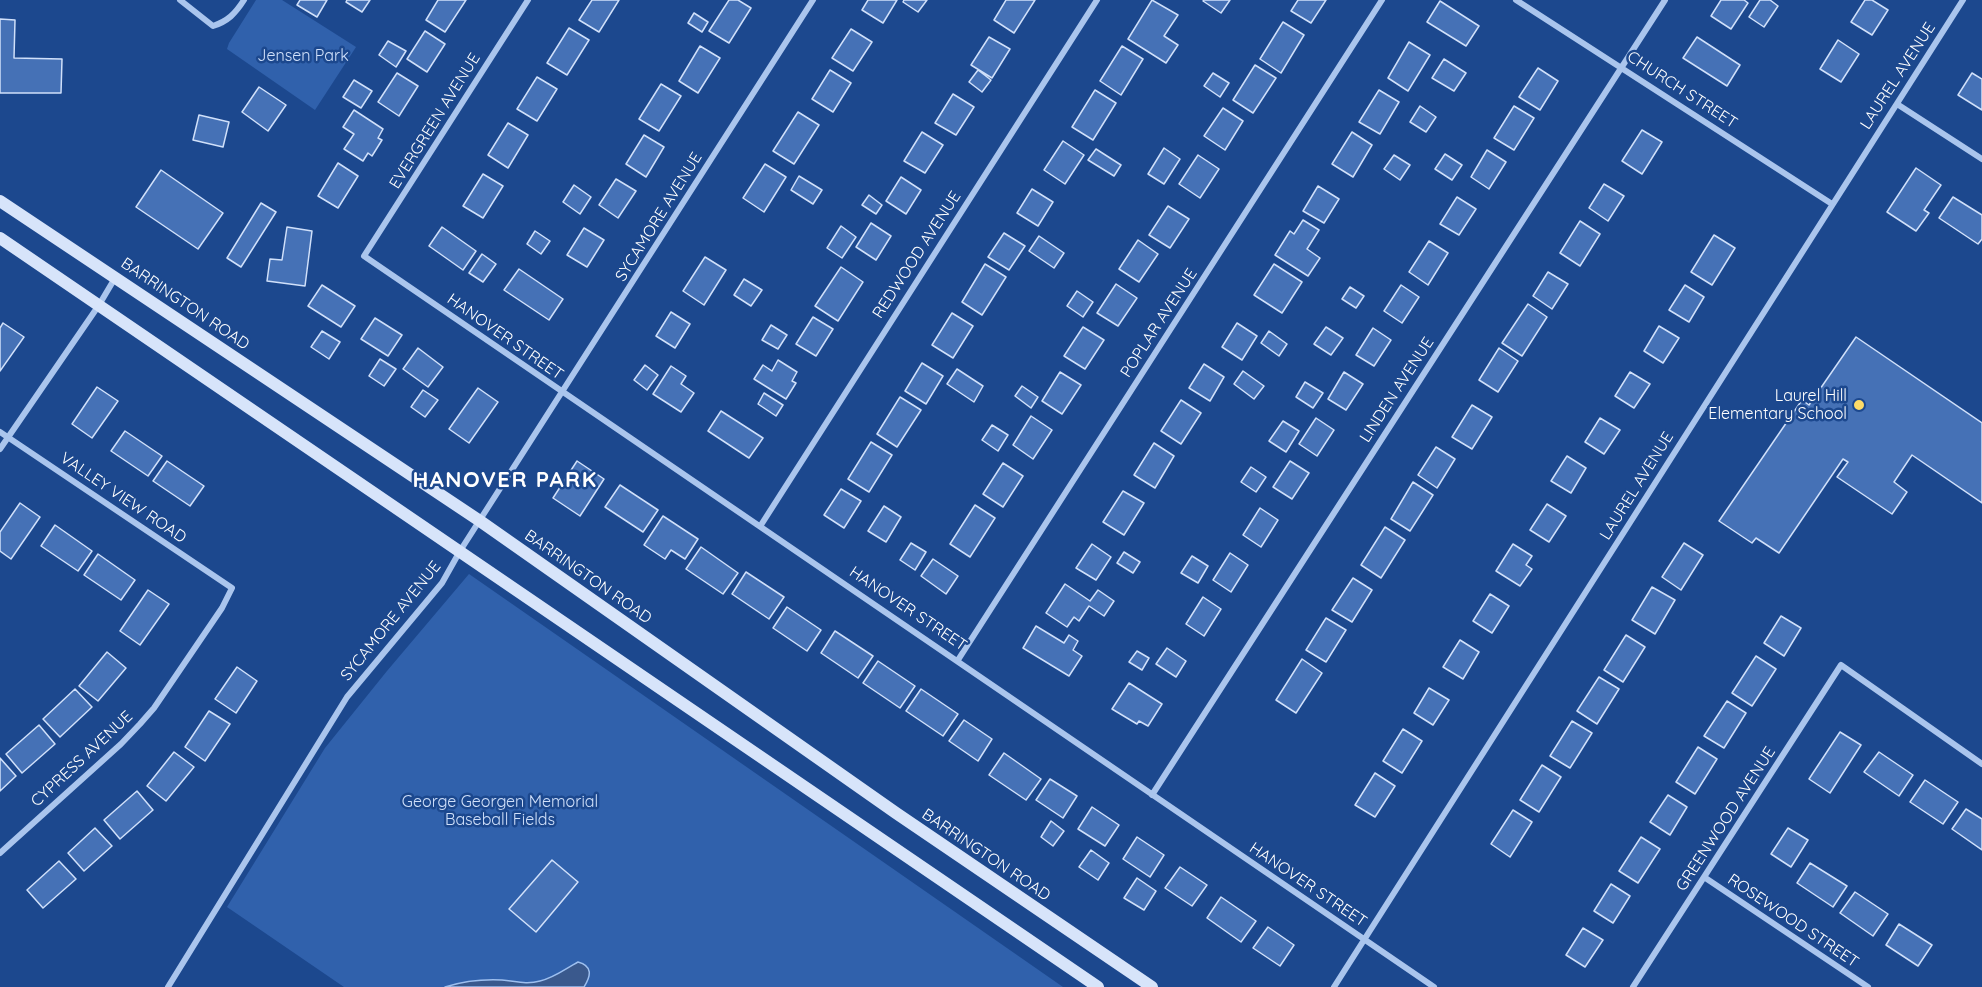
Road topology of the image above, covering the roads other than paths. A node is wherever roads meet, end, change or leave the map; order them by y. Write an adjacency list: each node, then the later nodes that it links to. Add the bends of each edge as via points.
1 (180, 0): 2 (street, via 213,26 235,14)
2 (244, 0)
3 (528, 0): 16 (street, EVERGREEN AVENUE)
4 (813, 0): 19 (street, SYCAMORE AVENUE)
5 (1097, 0): 24 (street, REDWOOD AVENUE)
6 (1382, 0): 27 (street, POPLAR AVENUE)
7 (1516, 0): 10 (street, CHURCH STREET)
8 (1665, 0): 10 (street, LINDEN AVENUE)
9 (1963, 0): 11 (street, LAUREL AVENUE)
10 (1622, 67): 14 (street, CHURCH STREET); 29 (street, LINDEN AVENUE)
11 (1897, 104): 12 (street); 14 (street, LAUREL AVENUE)
12 (1982, 159)
13 (0, 201): 17 (main road, BARRINGTON ROAD)
14 (1832, 204): 32 (street, LAUREL AVENUE)
15 (0, 238): 18 (main road)
16 (364, 256): 19 (street, HANOVER STREET)
17 (115, 278): 18 (street); 23 (main road, BARRINGTON ROAD)
18 (99, 305): 21 (street); 25 (main road)
19 (563, 393): 23 (street, SYCAMORE AVENUE); 24 (street, HANOVER STREET)
20 (0, 432): 21 (street, VALLEY VIEW ROAD)
21 (8, 437): 22 (street); 26 (street, VALLEY VIEW ROAD)
22 (0, 449)
23 (480, 521): 25 (street, SYCAMORE AVENUE); 35 (main road, BARRINGTON ROAD)
24 (761, 525): 27 (street, HANOVER STREET)
25 (460, 552): 33 (street, SYCAMORE AVENUE, via 442,584 347,697); 34 (main road)
26 (232, 588): 30 (street, CYPRESS AVENUE, via 140,724)
27 (958, 660): 29 (street, HANOVER STREET)
28 (1982, 764): 31 (street, GREENWOOD AVENUE, via 1841,665)
29 (1152, 795): 32 (street, HANOVER STREET)
30 (0, 853)
31 (1704, 877): 38 (street, GREENWOOD AVENUE); 39 (street, ROSEWOOD STREET)
32 (1365, 939): 36 (street, LAUREL AVENUE); 37 (street, HANOVER STREET)
33 (168, 987)
34 (1098, 987)
35 (1152, 987)
36 (1334, 987)
37 (1434, 987)
38 (1633, 987)
39 (1868, 987)

